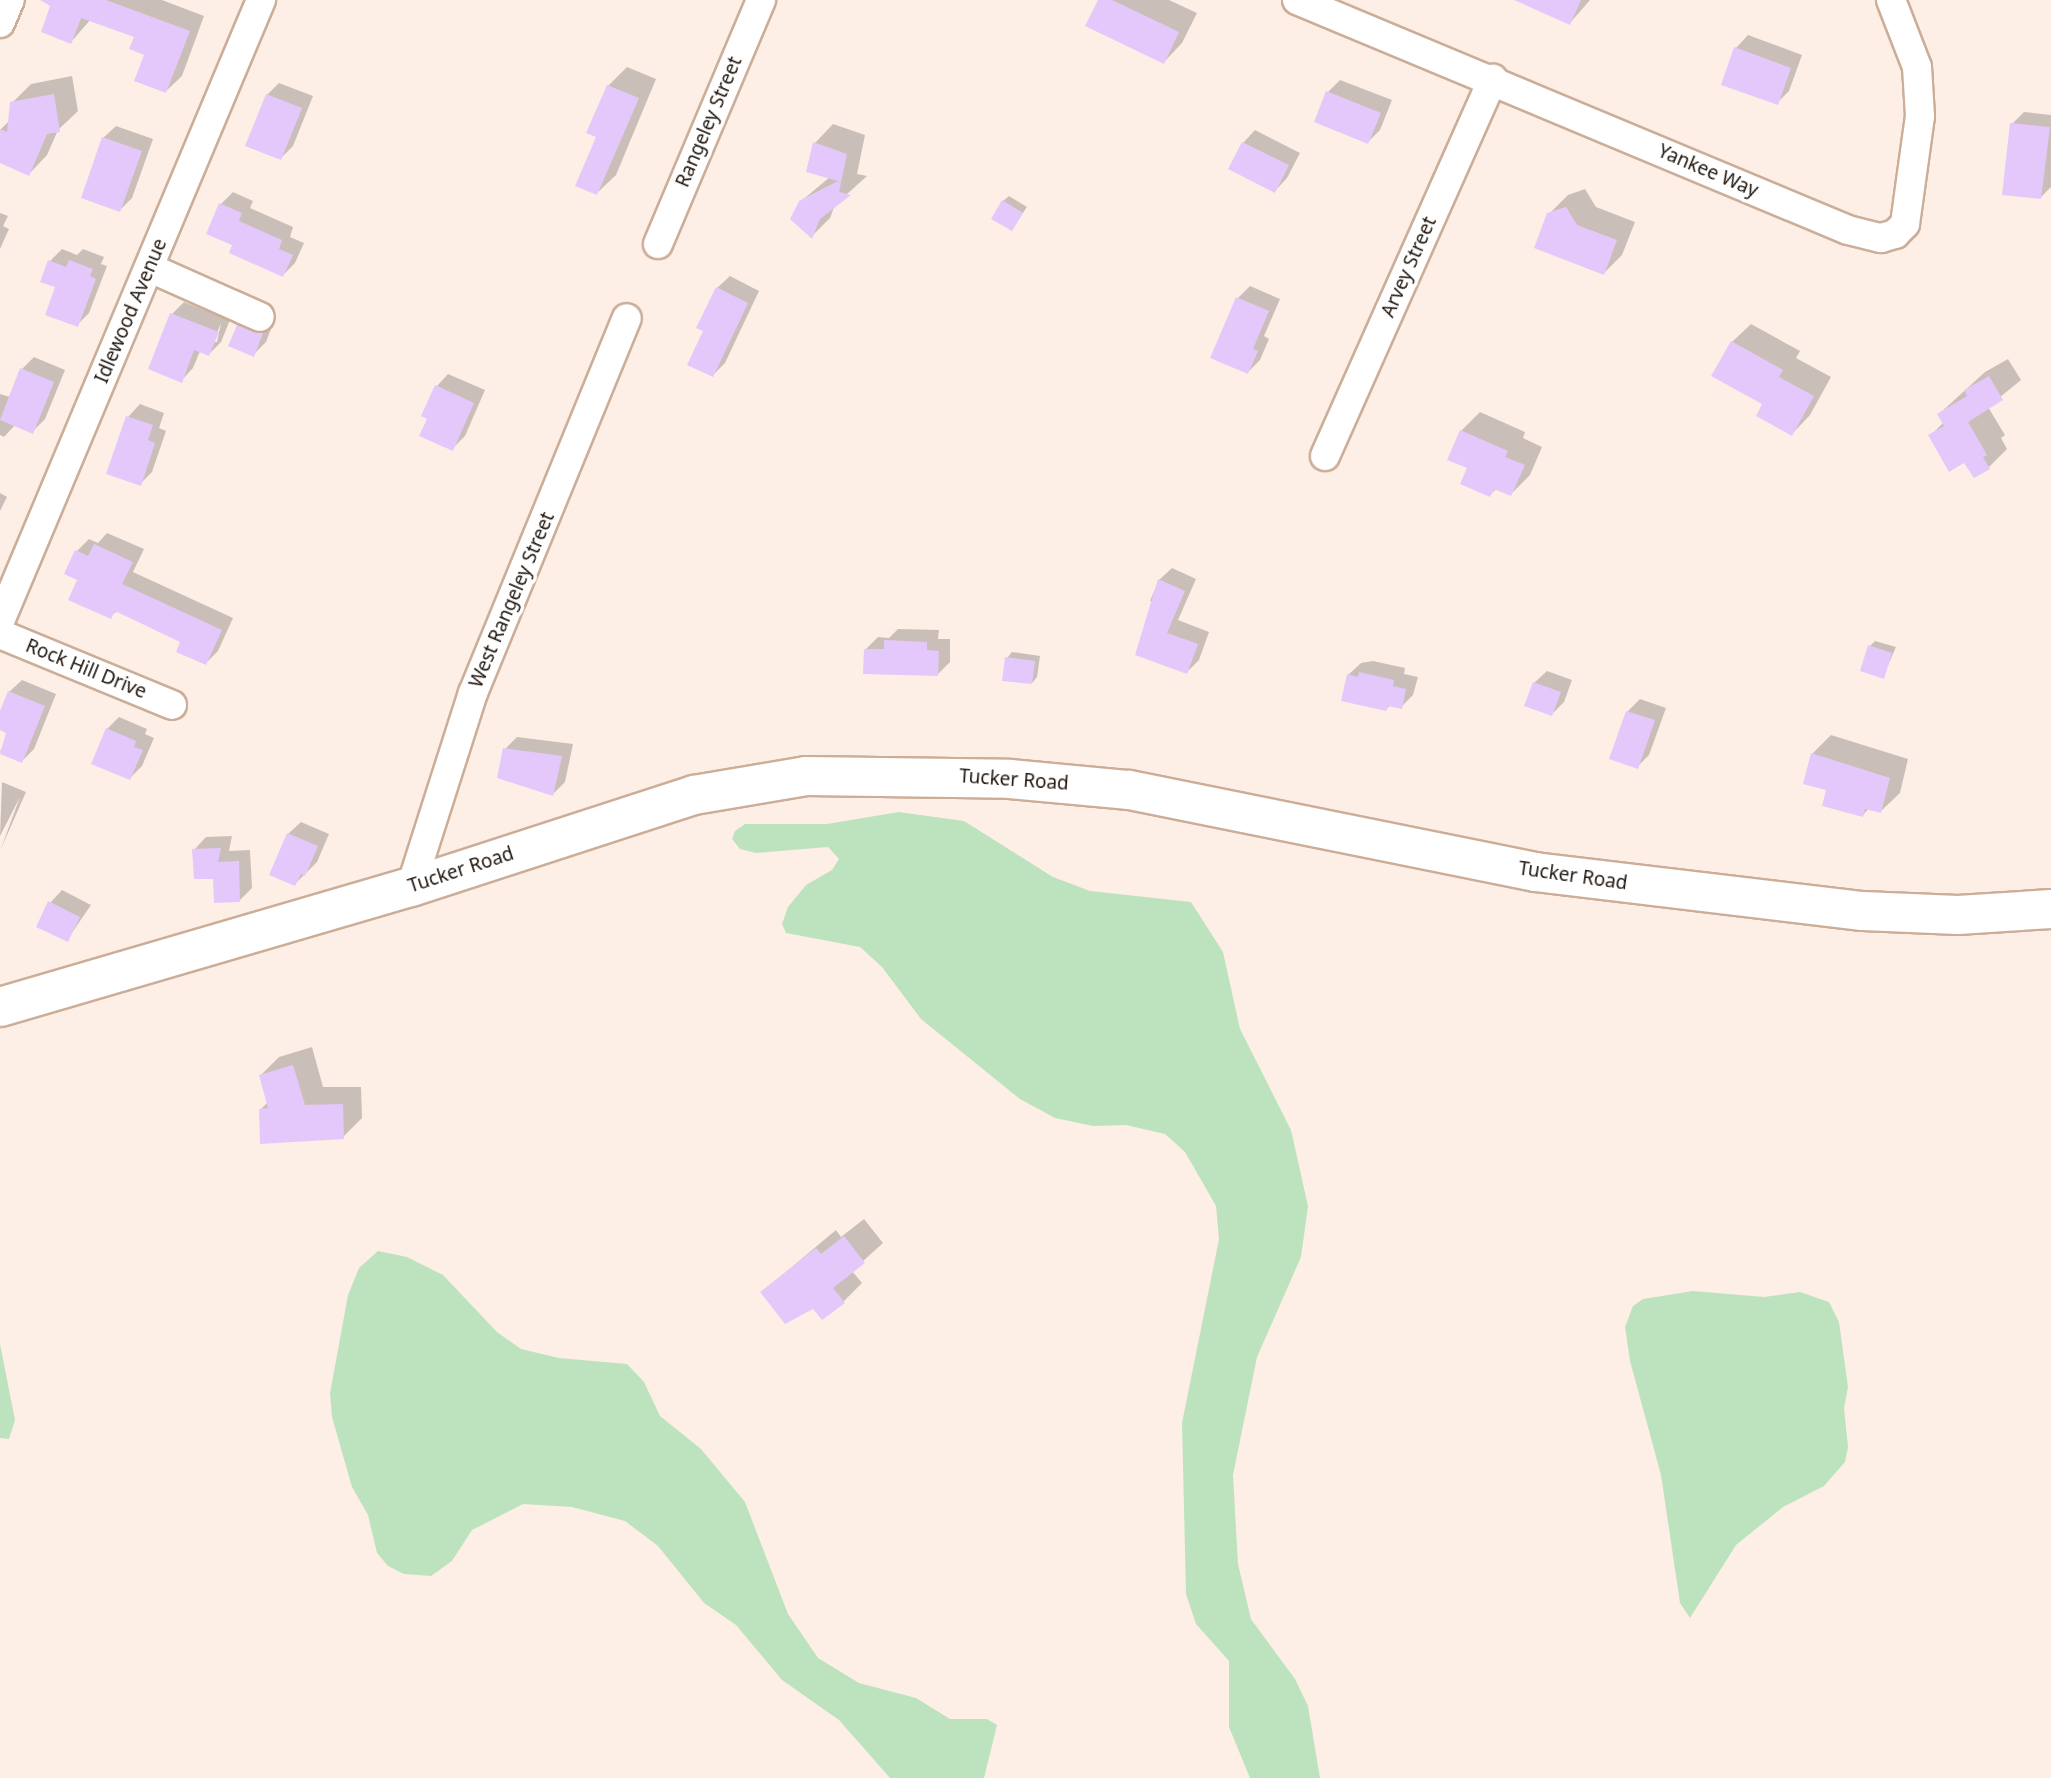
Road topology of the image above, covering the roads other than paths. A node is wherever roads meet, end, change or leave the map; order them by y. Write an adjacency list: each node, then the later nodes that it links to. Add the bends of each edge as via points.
1 (9, 0): 6 (street)
2 (761, 0): 8 (street, Rangeley Street)
3 (1297, 0): 7 (street, Yankee Way)
4 (1891, 0): 7 (street, Yankee Way, via 1917,67 1920,116 1905,223 1895,234 1881,238 1849,230)
5 (255, 2): 9 (street, Idlewood Avenue)
6 (0, 23)
7 (1493, 79): 12 (street, Arvey Street)
8 (658, 244)
9 (150, 268): 10 (street); 13 (street, Idlewood Avenue)
10 (260, 317)
11 (627, 318): 16 (street, West Rangeley Street, via 473,693)
12 (1325, 456)
13 (0, 621)
14 (0, 634): 15 (street, Rock Hill Drive)
15 (173, 705)
16 (411, 887): 17 (main road, Tucker Road, via 733,786 806,776 943,776 1129,790 1468,859 1655,888 1910,914); 18 (main road, Tucker Road)
17 (2051, 909)
18 (0, 1007)

